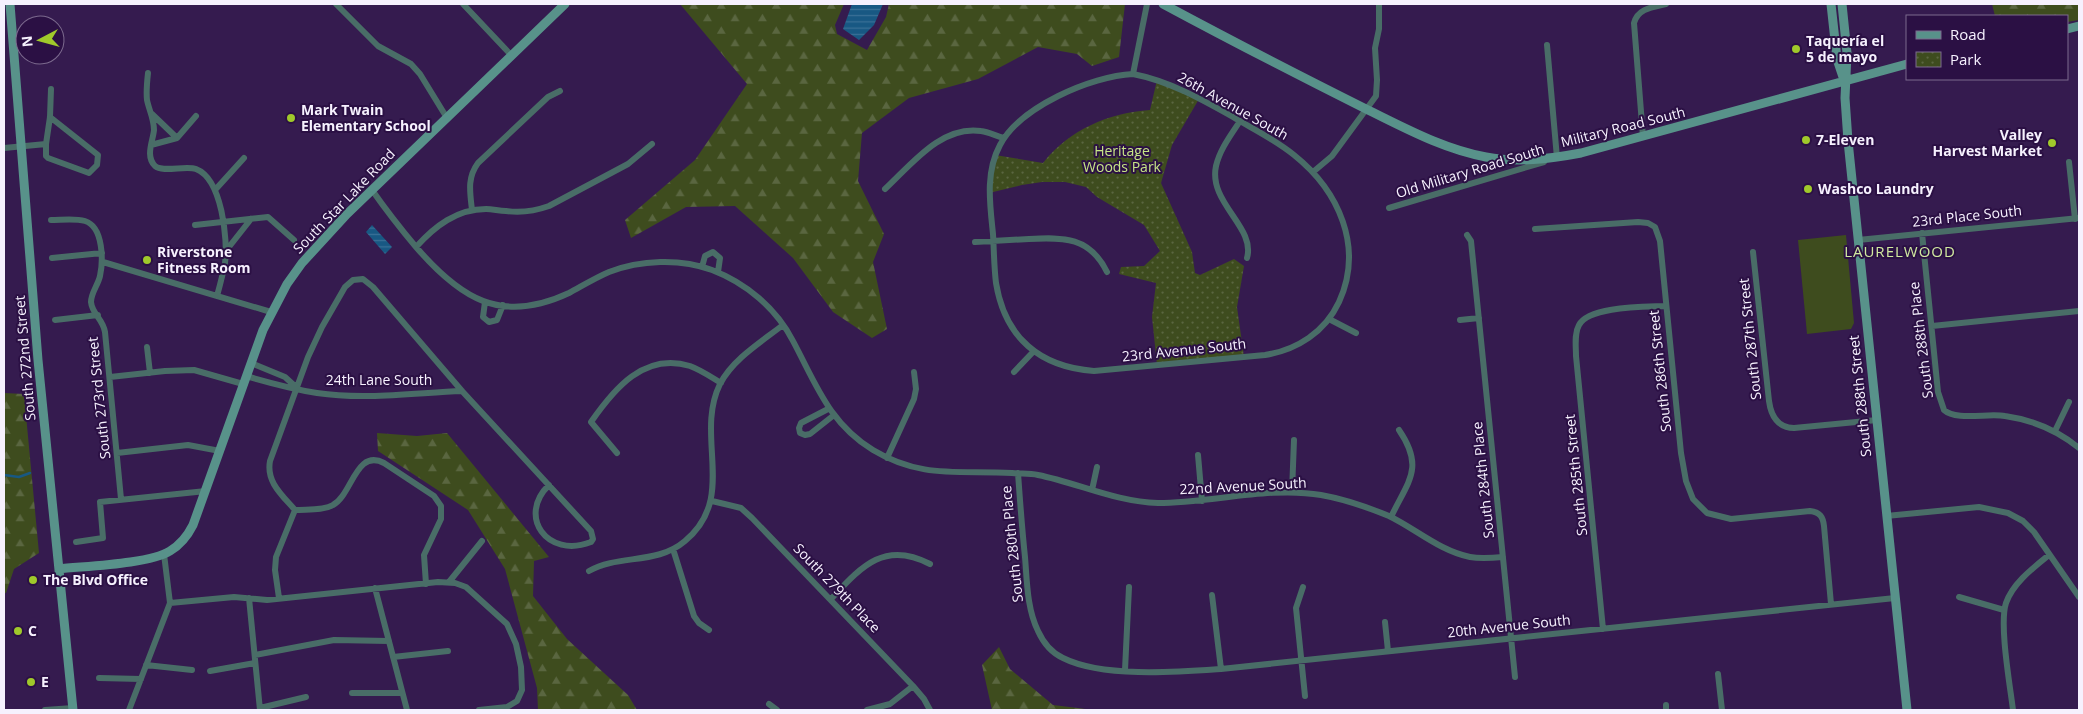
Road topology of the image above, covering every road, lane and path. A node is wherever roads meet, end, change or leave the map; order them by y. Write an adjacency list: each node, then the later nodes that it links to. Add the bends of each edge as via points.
1 (10, 4): 31 (main road, South 272nd Street)
2 (336, 4): 23 (street, via 378,46 411,64)
3 (462, 4): 12 (street)
4 (565, 4): 12 (main road, South Star Lake Road)
5 (1147, 4): 15 (street)
6 (1163, 4): 19 (main road, Military Road South)
7 (1379, 4): 19 (street, via 1375,56 1377,89)
8 (1666, 4): 25 (street, via 1636,16 1634,36)
9 (1831, 4): 16 (main road, South 288th Street, via 1837,59)
10 (1842, 4): 16 (main road, South 288th Street, via 1847,53)
11 (1547, 45): 34 (street)
12 (512, 56): 23 (main road, South Star Lake Road)
13 (1906, 64): 16 (main road, Military Road South)
14 (148, 74): 20 (street, via 147,98)
15 (1132, 74): 24 (street, 26th Avenue South, via 1177,87); 27 (street, 26th Avenue South, via 1099,80 1064,93 1021,120)
16 (1844, 80): 25 (main road, Military Road South); 52 (main road, South 288th Street)
17 (51, 89): 22 (street)
18 (560, 91): 41 (street, via 548,97 478,162 469,179)
19 (1366, 109): 34 (main road, Military Road South, via 1428,139 1486,157 1518,160); 36 (street, via 1332,156)
20 (152, 114): 26 (street); 29 (street)
21 (196, 116): 26 (street)
22 (50, 117): 28 (street); 28 (street, via 98,155 97,165 87,173 48,158)
23 (448, 118): 39 (main road, South Star Lake Road)
24 (1240, 121): 36 (street, 26th Avenue South, via 1294,155); 59 (street, via 1219,156 1215,178 1218,194 1244,234)
25 (1643, 137): 34 (main road, Military Road South)
26 (177, 138): 29 (street)
27 (1004, 138): 37 (street, via 974,131 946,137); 51 (street, via 995,155 990,180)
28 (46, 144): 31 (street)
29 (151, 144): 38 (street, via 155,166 161,169 196,168)
30 (652, 144): 41 (street, via 628,164 538,210)
31 (20, 146): 32 (street); 121 (main road, South 272nd Street)
32 (4, 148)
33 (244, 158): 38 (street)
34 (1557, 158): 40 (street, Old Military Road South)
35 (2069, 162): 43 (street)
36 (1313, 172): 72 (street, via 1342,217 1350,255 1350,273 1344,292)
37 (885, 189)
38 (215, 190): 45 (street)
39 (372, 190): 54 (street, 22nd Avenue South); 69 (main road, South Star Lake Road, via 302,263)
40 (1389, 208)
41 (472, 210): 54 (street, via 451,217)
42 (250, 219): 45 (street); 50 (street, via 268,217); 55 (street)
43 (2077, 219): 48 (street, 23rd Place South)
44 (50, 220): 57 (street, South 273rd Street, via 88,222 95,230)
45 (223, 222): 46 (street); 55 (street)
46 (196, 225)
47 (1535, 229): 67 (street, South 286th Street, via 1630,222 1648,223 1655,227 1660,241)
48 (1922, 233): 52 (street, 23rd Place South); 76 (street, South 288th Place)
49 (1466, 235): 71 (street, South 284th Place, via 1471,241)
50 (294, 240)
51 (993, 240): 53 (street); 63 (street, via 1070,239 1095,253); 79 (street, via 996,283 1006,316 1022,342)
52 (1858, 240): 92 (main road, South 288th Street)
53 (975, 242)
54 (416, 247): 65 (street, 22nd Avenue South, via 442,276)
55 (225, 252): 64 (street)
56 (1753, 252): 92 (street, South 287th Street, via 1769,406 1776,422 1794,428)
57 (102, 253): 58 (street); 60 (street, South 273rd Street)
58 (52, 258)
59 (1247, 258)
60 (103, 262): 64 (street); 70 (street, South 273rd Street, via 91,300)
61 (702, 267): 62 (street, 22nd Avenue South); 62 (street, via 707,253 716,253 720,258); 66 (street, 22nd Avenue South, via 672,262 636,265 611,271 550,301)
62 (718, 272): 75 (street, 22nd Avenue South, via 752,292)
63 (1107, 272)
64 (218, 296): 69 (street)
65 (485, 302): 66 (street, 22nd Avenue South); 66 (street, via 483,317 489,322 497,320)
66 (503, 306)
67 (1665, 306): 136 (street, South 286th Street, via 1689,491 1702,510 1730,519 1810,511 1818,513 1824,526); 139 (street, South 285th Street, via 1599,312 1582,320 1576,334)
68 (2079, 311): 76 (street)
69 (271, 312): 80 (main road, South Star Lake Road)
70 (98, 315): 73 (street); 84 (street, South 273rd Street, via 104,325)
71 (1479, 318): 74 (street); 119 (street, South 284th Place)
72 (1329, 319): 77 (street); 79 (street, 23rd Avenue South, via 1310,338 1286,350 1251,356 1094,371 1069,368)
73 (55, 320)
74 (1460, 320)
75 (783, 325): 86 (street, via 743,356); 90 (street, 22nd Avenue South)
76 (1932, 326): 94 (street, South 288th Place, via 1939,396 1947,412 1960,416 2006,416)
77 (1356, 333)
78 (147, 348): 83 (street)
79 (1033, 352): 82 (street)
80 (251, 363): 85 (main road, South Star Lake Road); 87 (street, 24th Lane South, via 285,377)
81 (914, 372): 101 (street, via 914,399)
82 (1014, 372)
83 (150, 373): 84 (street, 24th Lane South); 85 (street, 24th Lane South, via 194,370)
84 (110, 377): 98 (street, South 273rd Street)
85 (245, 380): 87 (street, 24th Lane South); 97 (main road, South Star Lake Road)
86 (721, 383): 99 (street, via 690,366 679,364 652,367 629,377 591,422); 110 (street, via 712,423)
87 (297, 388): 88 (street, 24th Lane South, via 317,393 362,395); 88 (street, via 336,299 349,283 359,278 370,283); 111 (street, via 268,468 275,486)
88 (462, 391): 104 (street)
89 (2069, 402): 94 (street)
90 (828, 408): 91 (street, 22nd Avenue South); 91 (street, via 801,423 800,433 810,434)
91 (834, 415): 101 (street, 22nd Avenue South, via 851,435)
92 (1877, 420): 112 (main road, South 288th Street)
93 (1399, 430): 113 (street, via 1408,445 1413,467 1410,481)
94 (2055, 431): 96 (street)
95 (1294, 440): 107 (street)
96 (2079, 448)
97 (220, 451): 98 (street, via 188,446); 106 (main road, South Star Lake Road)
98 (117, 453): 108 (street, South 273rd Street)
99 (617, 453)
100 (1198, 456): 109 (street)
101 (887, 458): 103 (street, 22nd Avenue South, via 941,473)
102 (1097, 467): 105 (street)
103 (1018, 473): 105 (street, 22nd Avenue South, via 1036,474); 152 (street, South 280th Place, via 1027,586 1038,631 1047,645 1062,658 1084,665)
104 (549, 485): 104 (street, via 538,503 537,517 542,532 550,541 562,546 591,542 591,531)
105 (1092, 490): 109 (street, 22nd Avenue South, via 1154,503)
106 (206, 491): 108 (street); 117 (main road, South Star Lake Road, via 189,533)
107 (1292, 492): 109 (street, 22nd Avenue South); 113 (street, 22nd Avenue South, via 1342,499)
108 (121, 500): 115 (street, via 100,502 104,538)
109 (1202, 500)
110 (712, 501): 116 (street, via 700,525); 134 (street, South 279th Place, via 741,508)
111 (295, 510): 124 (street, via 331,507 343,496 364,463 376,460 384,463 434,496 441,506 441,519 424,555); 132 (street, via 276,557)
112 (1886, 516): 118 (street, via 1972,507 1994,508 2023,521); 133 (main road, South 288th Street)
113 (1390, 517): 119 (street, 22nd Avenue South, via 1462,555)
114 (482, 541): 123 (street)
115 (76, 542)
116 (674, 549): 122 (street, via 643,559 602,565); 140 (street, via 694,616)
117 (164, 554): 121 (main road, South Star Lake Road); 135 (street)
118 (2049, 555): 130 (street); 137 (street, via 2020,581)
119 (1503, 557): 141 (street, South 284th Place)
120 (930, 564): 134 (street, via 909,555 880,558 856,573)
121 (59, 569): 164 (main road, South 272nd Street)
122 (589, 571)
123 (449, 582): 124 (street); 169 (street, via 466,587 500,616 512,632 519,655 522,690 517,701 507,707)
124 (426, 584): 127 (street)
125 (1129, 587): 152 (street)
126 (1303, 587): 147 (street, via 1296,608)
127 (375, 588): 132 (street); 142 (street)
128 (1212, 596): 150 (street)
129 (1958, 597): 137 (street)
130 (2079, 597)
131 (249, 598): 132 (street); 135 (street); 145 (street)
132 (279, 598)
133 (1895, 598): 136 (street, 20th Avenue South); 174 (main road, South 288th Street)
134 (831, 599): 158 (street, South 279th Place)
135 (170, 603): 149 (street)
136 (1831, 604): 139 (street, 20th Avenue South)
137 (2004, 610): 175 (street)
138 (1385, 622): 144 (street)
139 (1603, 629): 141 (street, 20th Avenue South)
140 (709, 630)
141 (1512, 639): 144 (street, 20th Avenue South); 155 (street, South 284th Place)
142 (389, 641): 145 (street, via 334,640); 146 (street)
143 (448, 651): 146 (street)
144 (1388, 651): 147 (street, 20th Avenue South)
145 (254, 655): 148 (street)
146 (393, 657): 160 (street)
147 (1301, 661): 150 (street, 20th Avenue South); 161 (street)
148 (255, 662): 153 (street); 165 (street)
149 (146, 666): 151 (street); 157 (street)
150 (1221, 668): 152 (street, 20th Avenue South, via 1157,673)
151 (192, 670)
152 (1125, 670)
153 (210, 671)
154 (1718, 674): 173 (street)
155 (1515, 677)
156 (99, 678): 157 (street)
157 (140, 679): 167 (street)
158 (913, 686): 171 (street, via 890,704); 172 (street, South 279th Place)
159 (352, 693): 160 (street)
160 (402, 693): 168 (street)
161 (1306, 696)
162 (306, 697): 165 (street)
163 (769, 704): 170 (street)
164 (73, 709): 166 (street)
165 (260, 709)
166 (46, 710)
167 (129, 710)
168 (407, 710)
169 (479, 710)
170 (777, 710)
171 (867, 710)
172 (930, 710)
173 (1721, 710)
174 (1906, 710)
175 (2013, 710)

